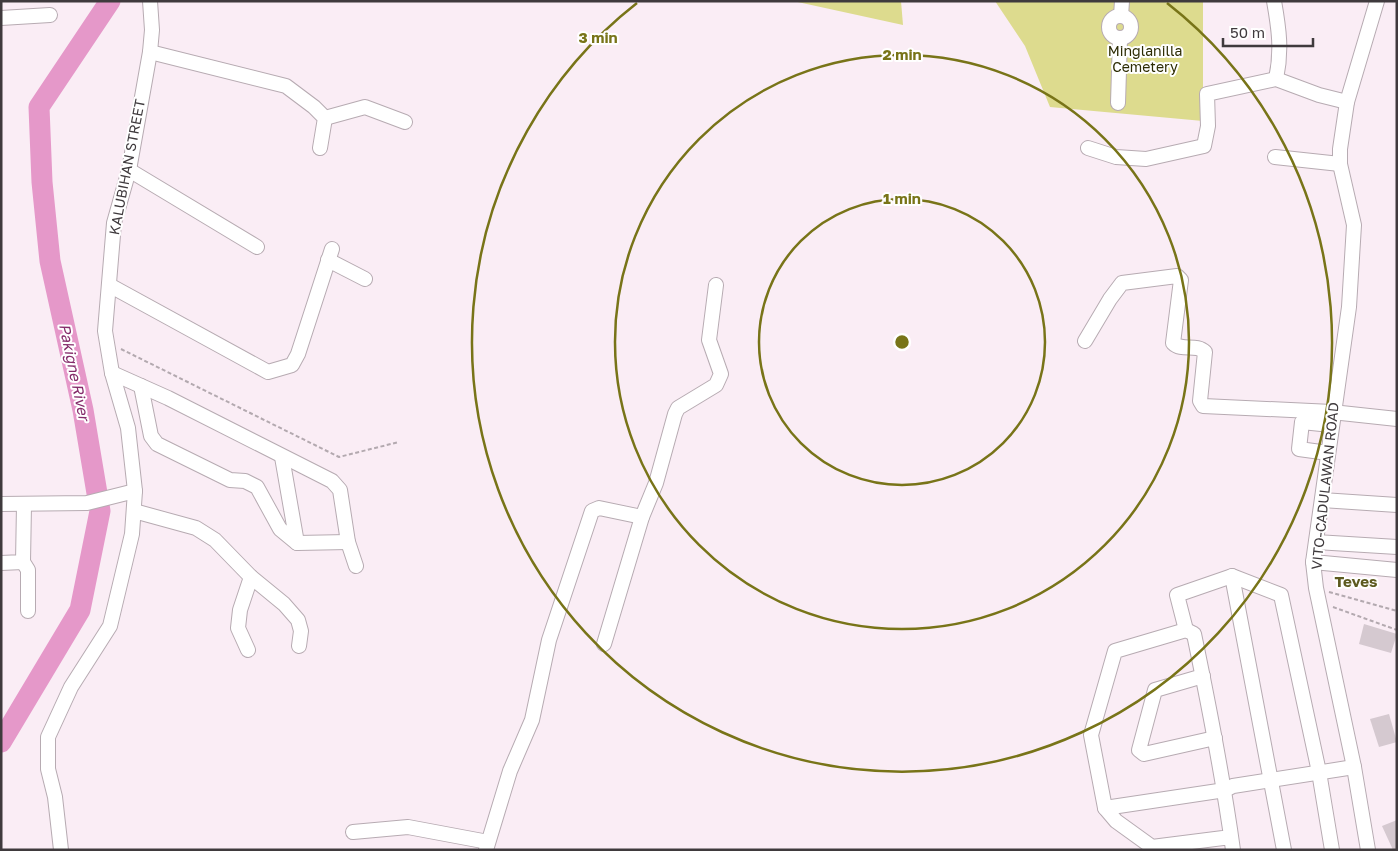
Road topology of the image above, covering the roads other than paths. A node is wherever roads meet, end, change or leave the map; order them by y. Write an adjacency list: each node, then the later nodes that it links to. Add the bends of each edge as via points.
1 (150, 1): 7 (street, KALUBIHAN STREET)
2 (1122, 1): 10 (street, via 1121,16 1113,19 1110,26 1112,34 1120,38)
3 (1274, 1): 8 (street, via 1280,34)
4 (1376, 1): 9 (street, VITO-CADULAWAN ROAD)
5 (50, 15): 6 (street)
6 (1, 18)
7 (150, 52): 11 (street, via 286,86); 17 (street, KALUBIHAN STREET)
8 (1276, 79): 9 (street); 14 (street, via 1208,94 1204,146 1146,159 1116,157)
9 (1347, 102): 16 (street, VITO-CADULAWAN ROAD)
10 (1118, 103)
11 (325, 118): 12 (street, via 365,107); 13 (street)
12 (405, 122)
13 (320, 148)
14 (1088, 148)
15 (1275, 157): 16 (street)
16 (1340, 164): 25 (street, VITO-CADULAWAN ROAD, via 1354,225 1348,307)
17 (129, 170): 18 (street); 20 (street, KALUBIHAN STREET, via 114,223)
18 (258, 247)
19 (365, 279): 20 (street, via 330,254 304,338 292,365 268,372)
20 (109, 285): 23 (street, KALUBIHAN STREET, via 105,332)
21 (716, 285): 35 (street, via 709,340 720,374 716,385 678,408 674,414 656,483)
22 (1085, 341): 25 (street, via 1122,283 1177,276 1181,280 1173,344 1200,348 1205,352 1201,404)
23 (112, 373): 24 (street); 29 (street, KALUBIHAN STREET, via 128,428)
24 (141, 386): 28 (street); 38 (street, via 153,440 230,480 245,481 257,487 280,529)
25 (1326, 418): 26 (street); 27 (street, VITO-CADULAWAN ROAD); 27 (street, via 1302,422 1299,449)
26 (1397, 419)
27 (1328, 453): 30 (street, VITO-CADULAWAN ROAD)
28 (282, 456): 36 (street, via 332,481 340,490); 38 (street)
29 (135, 491): 32 (street, via 86,504); 34 (street, KALUBIHAN STREET)
30 (1322, 500): 33 (street); 37 (street, VITO-CADULAWAN ROAD)
31 (1, 504): 32 (street)
32 (24, 505): 40 (street)
33 (1397, 505)
34 (134, 511): 46 (street, via 196,528 215,540); 63 (street, KALUBIHAN STREET, via 132,534 110,626 71,688 48,737 48,769)
35 (642, 517): 49 (street); 61 (street, via 600,508 592,510 549,640 532,720 510,771)
36 (348, 542): 38 (street); 43 (street)
37 (1316, 542): 39 (street); 41 (street, VITO-CADULAWAN ROAD)
38 (297, 543)
39 (1397, 547)
40 (23, 562): 42 (street); 47 (street, via 28,570)
41 (1314, 562): 44 (street); 54 (street, VITO-CADULAWAN ROAD, via 1316,588)
42 (1, 563)
43 (356, 566)
44 (1397, 570)
45 (1232, 576): 48 (street, via 1177,594); 55 (street, via 1281,595); 56 (street)
46 (251, 577): 50 (street, via 298,620 301,631); 51 (street, via 240,610 238,628)
47 (28, 611)
48 (1186, 630): 52 (street, via 1194,634); 58 (street, via 1115,651 1091,735)
49 (604, 644)
50 (299, 646)
51 (248, 650)
52 (1203, 676): 53 (street); 53 (street, via 1155,690 1139,750 1144,754)
53 (1215, 738): 57 (street)
54 (1355, 771): 55 (street); 66 (street, VITO-CADULAWAN ROAD)
55 (1320, 776): 56 (street); 65 (street)
56 (1272, 784): 57 (street, via 1233,786); 64 (street)
57 (1225, 790): 58 (street); 60 (street)
58 (1105, 808): 62 (street, via 1116,821)
59 (353, 832): 61 (street, via 408,827)
60 (1232, 843): 62 (street)
61 (487, 846)
62 (1152, 848)
63 (61, 850)
64 (1284, 850)
65 (1332, 850)
66 (1368, 850)

